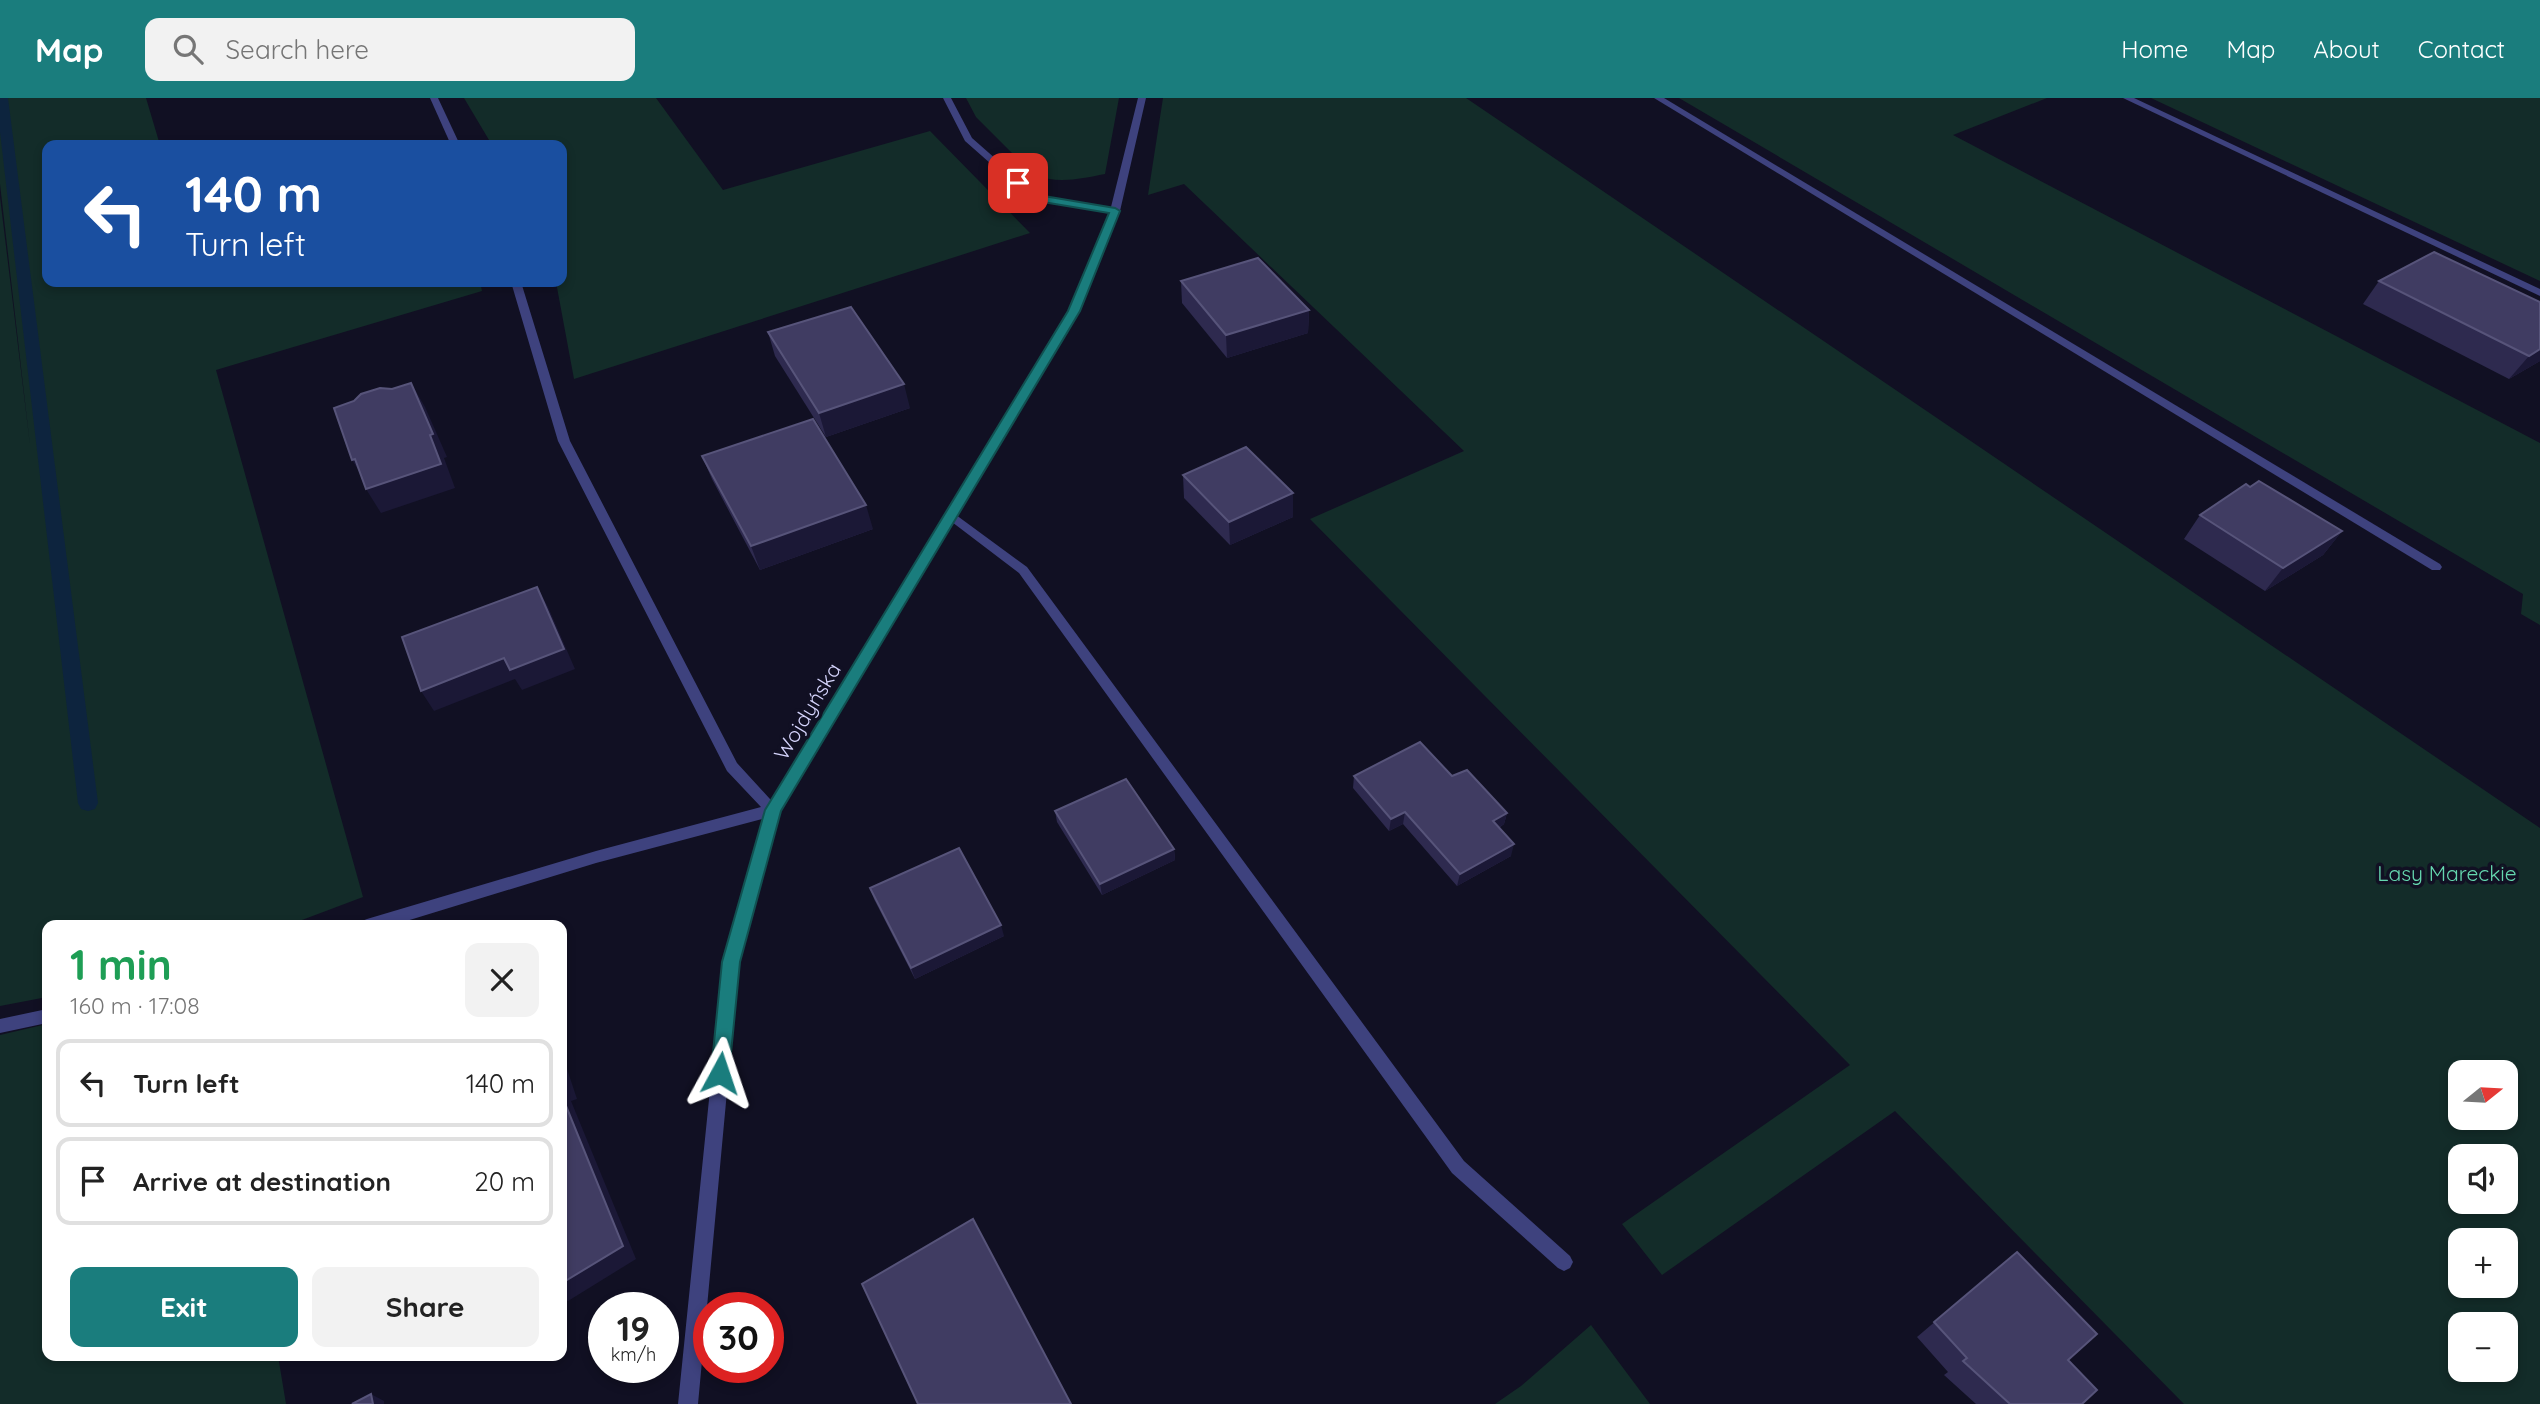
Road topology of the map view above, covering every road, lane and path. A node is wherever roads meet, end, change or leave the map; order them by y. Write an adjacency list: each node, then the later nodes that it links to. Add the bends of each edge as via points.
1 (434, 98): 6 (street)
2 (947, 98): 7 (street, via 968,139 1035,198)
3 (1142, 98): 7 (street, Wojdyńska)
4 (1658, 98): 11 (street)
5 (2127, 98): 9 (street)
6 (454, 140)
7 (1115, 211): 10 (street, Wojdyńska, via 1074,311)
8 (518, 287): 12 (street, via 564,441 732,767)
9 (2540, 293)
10 (952, 516): 12 (street, Wojdyńska); 16 (street, via 1023,570 1458,1167)
11 (2436, 567)
12 (774, 810): 13 (street); 17 (street, Wojdyńska, via 731,962)
13 (387, 920)
14 (42, 1017): 15 (street)
15 (0, 1026)
16 (1564, 1262)
17 (688, 1404)

